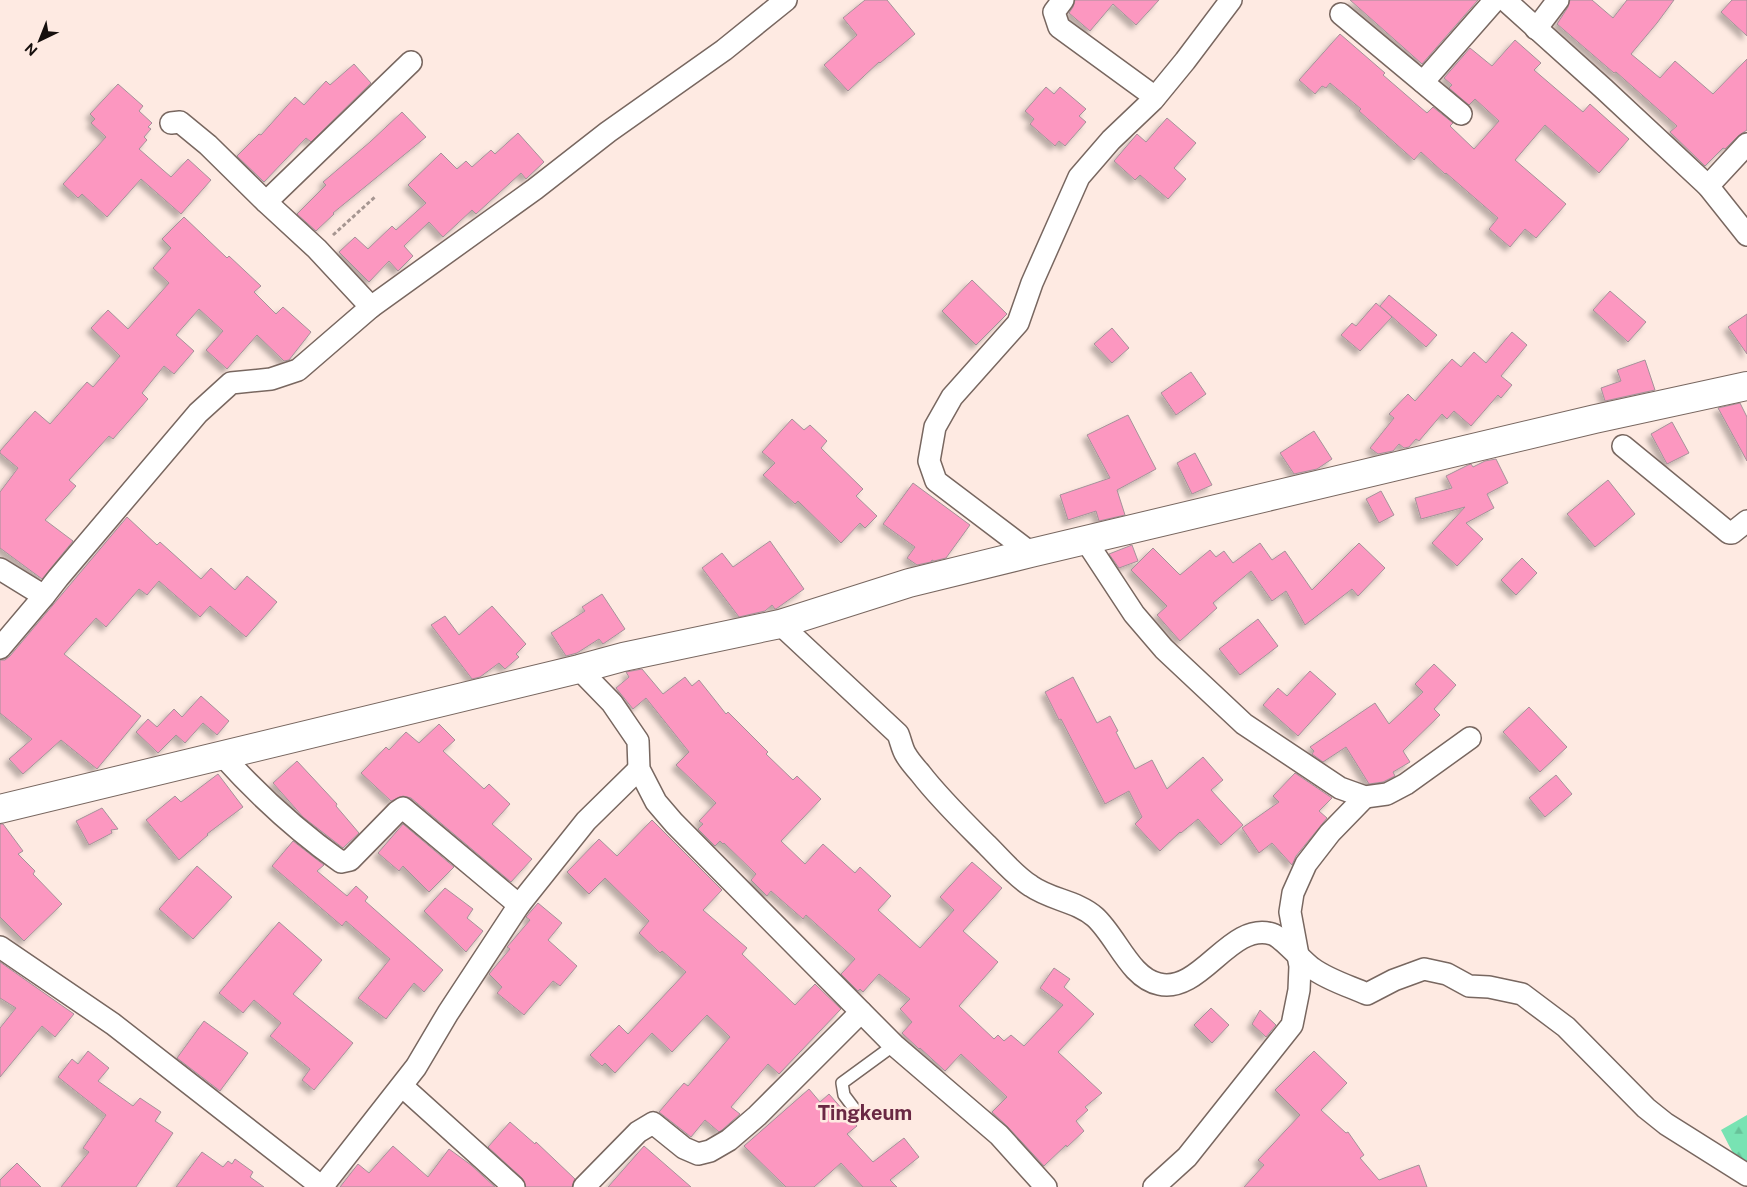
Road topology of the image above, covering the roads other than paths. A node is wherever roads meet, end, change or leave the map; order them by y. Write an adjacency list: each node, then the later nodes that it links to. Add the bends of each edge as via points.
1 (786, 0): 18 (street, via 724,50)
2 (1063, 0): 11 (street, via 1054,12 1059,27)
3 (1231, 0): 11 (street)
4 (1495, 0): 10 (street)
5 (1506, 0): 8 (street)
6 (1558, 0): 8 (street)
7 (1341, 14): 10 (street)
8 (1536, 29): 15 (street)
9 (411, 62): 16 (street)
10 (1423, 82): 12 (street)
11 (1155, 97): 23 (street, via 1079,177 1032,283 1018,323 952,397 936,427 929,461 936,481)
12 (1461, 114)
13 (171, 123): 16 (street, via 180,122 201,139)
14 (1747, 144): 15 (street)
15 (1708, 186): 17 (street)
16 (266, 202): 18 (street, via 317,249)
17 (1747, 235)
18 (371, 307): 25 (street, via 298,370 271,379 231,384 198,413)
19 (1747, 386): 22 (street)
20 (1623, 446): 21 (street, via 1729,533)
21 (1747, 521)
22 (1086, 541): 23 (street); 32 (street, via 1140,621 1164,649 1244,724 1340,788)
23 (1032, 553): 26 (street, via 909,583)
24 (0, 569): 25 (street)
25 (44, 596): 27 (street)
26 (780, 624): 28 (street, via 623,657); 36 (street, via 898,734 906,755 928,784 1005,863 1030,886 1048,896 1066,900 1094,916 1136,971 1148,980 1161,985 1178,983 1250,934 1274,934)
27 (0, 648)
28 (579, 670): 30 (street); 31 (street, via 612,704 638,741)
29 (1470, 738): 32 (street, via 1406,784 1387,794)
30 (222, 755): 33 (street); 34 (street, via 283,817 341,862 350,860 403,808)
31 (639, 769): 34 (street, via 586,822); 37 (street, via 656,802 674,823)
32 (1365, 797): 36 (street, via 1330,832 1306,864 1296,885 1290,912)
33 (0, 808)
34 (519, 905): 39 (street)
35 (0, 948): 42 (street, via 113,1024)
36 (1298, 956): 41 (street, via 1313,969 1367,994 1424,969 1447,974 1469,986 1522,994 1566,1027 1646,1108); 46 (street, via 1299,990 1292,1025 1187,1157)
37 (861, 1012): 38 (street); 44 (street, via 729,1140 698,1154 684,1148 653,1123 638,1132)
38 (894, 1045): 40 (lane, via 842,1083 844,1095); 45 (street, via 999,1136)
39 (402, 1086): 42 (street); 43 (street)
40 (859, 1115)
41 (1747, 1176)
42 (322, 1187)
43 (514, 1187)
44 (584, 1187)
45 (1046, 1187)
46 (1154, 1187)

